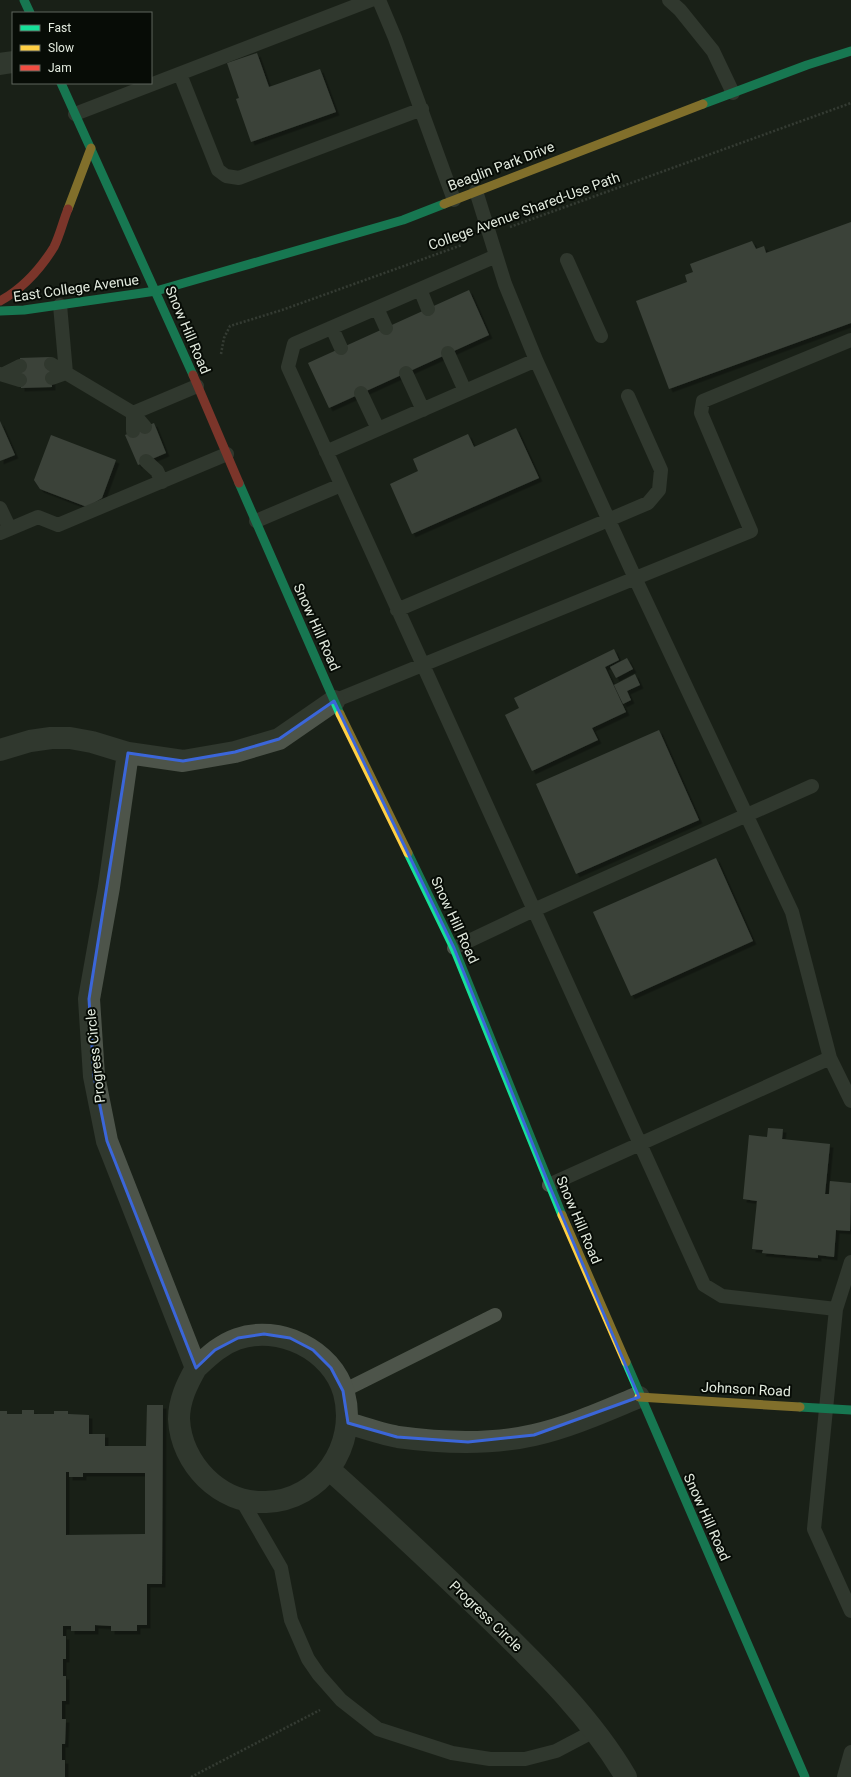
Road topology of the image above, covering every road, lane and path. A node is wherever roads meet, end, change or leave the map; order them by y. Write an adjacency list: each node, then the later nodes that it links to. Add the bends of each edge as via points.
1 (371, 0): 7 (lane)
2 (379, 0): 11 (lane)
3 (669, 0): 9 (lane, via 712,50)
4 (851, 51): 9 (main road, Beaglin Park Drive)
5 (12, 62): 6 (street)
6 (0, 64)
7 (180, 74): 11 (lane, via 218,170 226,176 239,178); 12 (lane)
8 (61, 84): 12 (main road, Snow Hill Road)
9 (733, 93): 14 (main road, Beaglin Park Drive)
10 (851, 103): 16 (path, College Avenue Shared-Use Path)
11 (422, 109): 15 (lane)
12 (75, 114): 13 (main road, Snow Hill Road)
13 (91, 148): 20 (main road, Snow Hill Road); 21 (main road, via 54,246 36,271 13,294)
14 (476, 192): 15 (main road, Beaglin Park Drive); 16 (lane)
15 (454, 200): 20 (main road, Beaglin Park Drive, via 403,220)
16 (490, 234): 17 (lane); 31 (path, College Avenue Shared-Use Path, via 282,310 230,326 224,338)
17 (496, 256): 19 (lane); 33 (lane)
18 (567, 260): 28 (lane)
19 (420, 289): 23 (lane); 24 (lane)
20 (156, 291): 22 (main road, East College Avenue); 39 (main road, Snow Hill Road)
21 (0, 301)
22 (60, 305): 25 (main road, East College Avenue); 36 (lane)
23 (377, 308): 26 (lane); 27 (lane)
24 (428, 308)
25 (0, 311)
26 (332, 328): 30 (lane); 47 (lane, via 294,344 288,367)
27 (386, 328)
28 (601, 336)
29 (851, 340): 56 (lane, via 703,401 701,413 751,531)
30 (342, 348)
31 (221, 354)
32 (448, 354): 40 (lane)
33 (536, 360): 40 (lane); 53 (lane)
34 (51, 371): 36 (lane)
35 (20, 373): 38 (lane)
36 (66, 373): 44 (lane)
37 (406, 373): 43 (lane)
38 (2, 374)
39 (197, 386): 44 (lane); 48 (main road, Snow Hill Road)
40 (465, 391): 43 (lane)
41 (361, 393): 46 (lane)
42 (628, 396): 53 (lane, via 661,470 659,490 648,503)
43 (423, 410): 46 (lane)
44 (133, 413): 45 (lane)
45 (139, 429)
46 (378, 429): 47 (lane)
47 (326, 452): 51 (lane)
48 (227, 454): 50 (lane); 54 (main road, Snow Hill Road)
49 (152, 459): 50 (lane)
50 (160, 476): 55 (lane, via 58,525 38,517)
51 (341, 485): 54 (lane); 57 (lane)
52 (0, 508): 55 (lane)
53 (608, 519): 56 (lane); 57 (lane)
54 (256, 521): 59 (main road, Snow Hill Road)
55 (5, 531)
56 (635, 578): 58 (lane); 63 (lane)
57 (397, 610): 58 (lane)
58 (422, 666): 59 (lane); 64 (lane)
59 (334, 701): 61 (street, via 279,739 235,752 183,761); 65 (main road, Snow Hill Road)
60 (0, 750): 61 (street, via 30,741 57,738 92,742)
61 (128, 753): 73 (street, Progress Circle, via 89,999 94,1076 107,1141)
62 (812, 786): 63 (lane)
63 (746, 815): 64 (lane); 66 (lane, via 792,912)
64 (534, 910): 65 (lane); 68 (lane)
65 (454, 948): 69 (main road, Snow Hill Road)
66 (830, 1058): 67 (lane); 68 (lane)
67 (851, 1101)
68 (640, 1143): 69 (lane); 71 (lane, via 704,1285 722,1296)
69 (549, 1185): 75 (main road, Snow Hill Road)
70 (851, 1262): 71 (lane)
71 (836, 1309): 76 (lane)
72 (495, 1315): 74 (lane)
73 (196, 1368): 74 (street, via 215,1350 238,1338 264,1334 290,1338 313,1350 331,1368); 80 (street, via 183,1392 179,1419 184,1445 197,1469 216,1488)
74 (343, 1391): 78 (street)
75 (639, 1397): 76 (main road, Johnson Road); 78 (street, via 534,1435 501,1440 468,1442 397,1437); 87 (main road, Snow Hill Road)
76 (827, 1408): 77 (main road, Johnson Road); 81 (lane, via 814,1529)
77 (851, 1410)
78 (348, 1423): 79 (street, via 345,1440)
79 (330, 1470): 80 (street, via 312,1486 290,1498 266,1502); 83 (street, Progress Circle, via 417,1549 550,1678)
80 (241, 1499): 82 (lane, via 281,1568 291,1620 308,1659)
81 (851, 1611)
82 (341, 1700): 83 (lane, via 378,1729 452,1753 490,1759 525,1759 556,1751); 85 (path)
83 (594, 1731): 86 (street, Progress Circle)
84 (851, 1752): 88 (lane)
85 (191, 1777)
86 (626, 1777)
87 (805, 1777)
88 (844, 1777)

